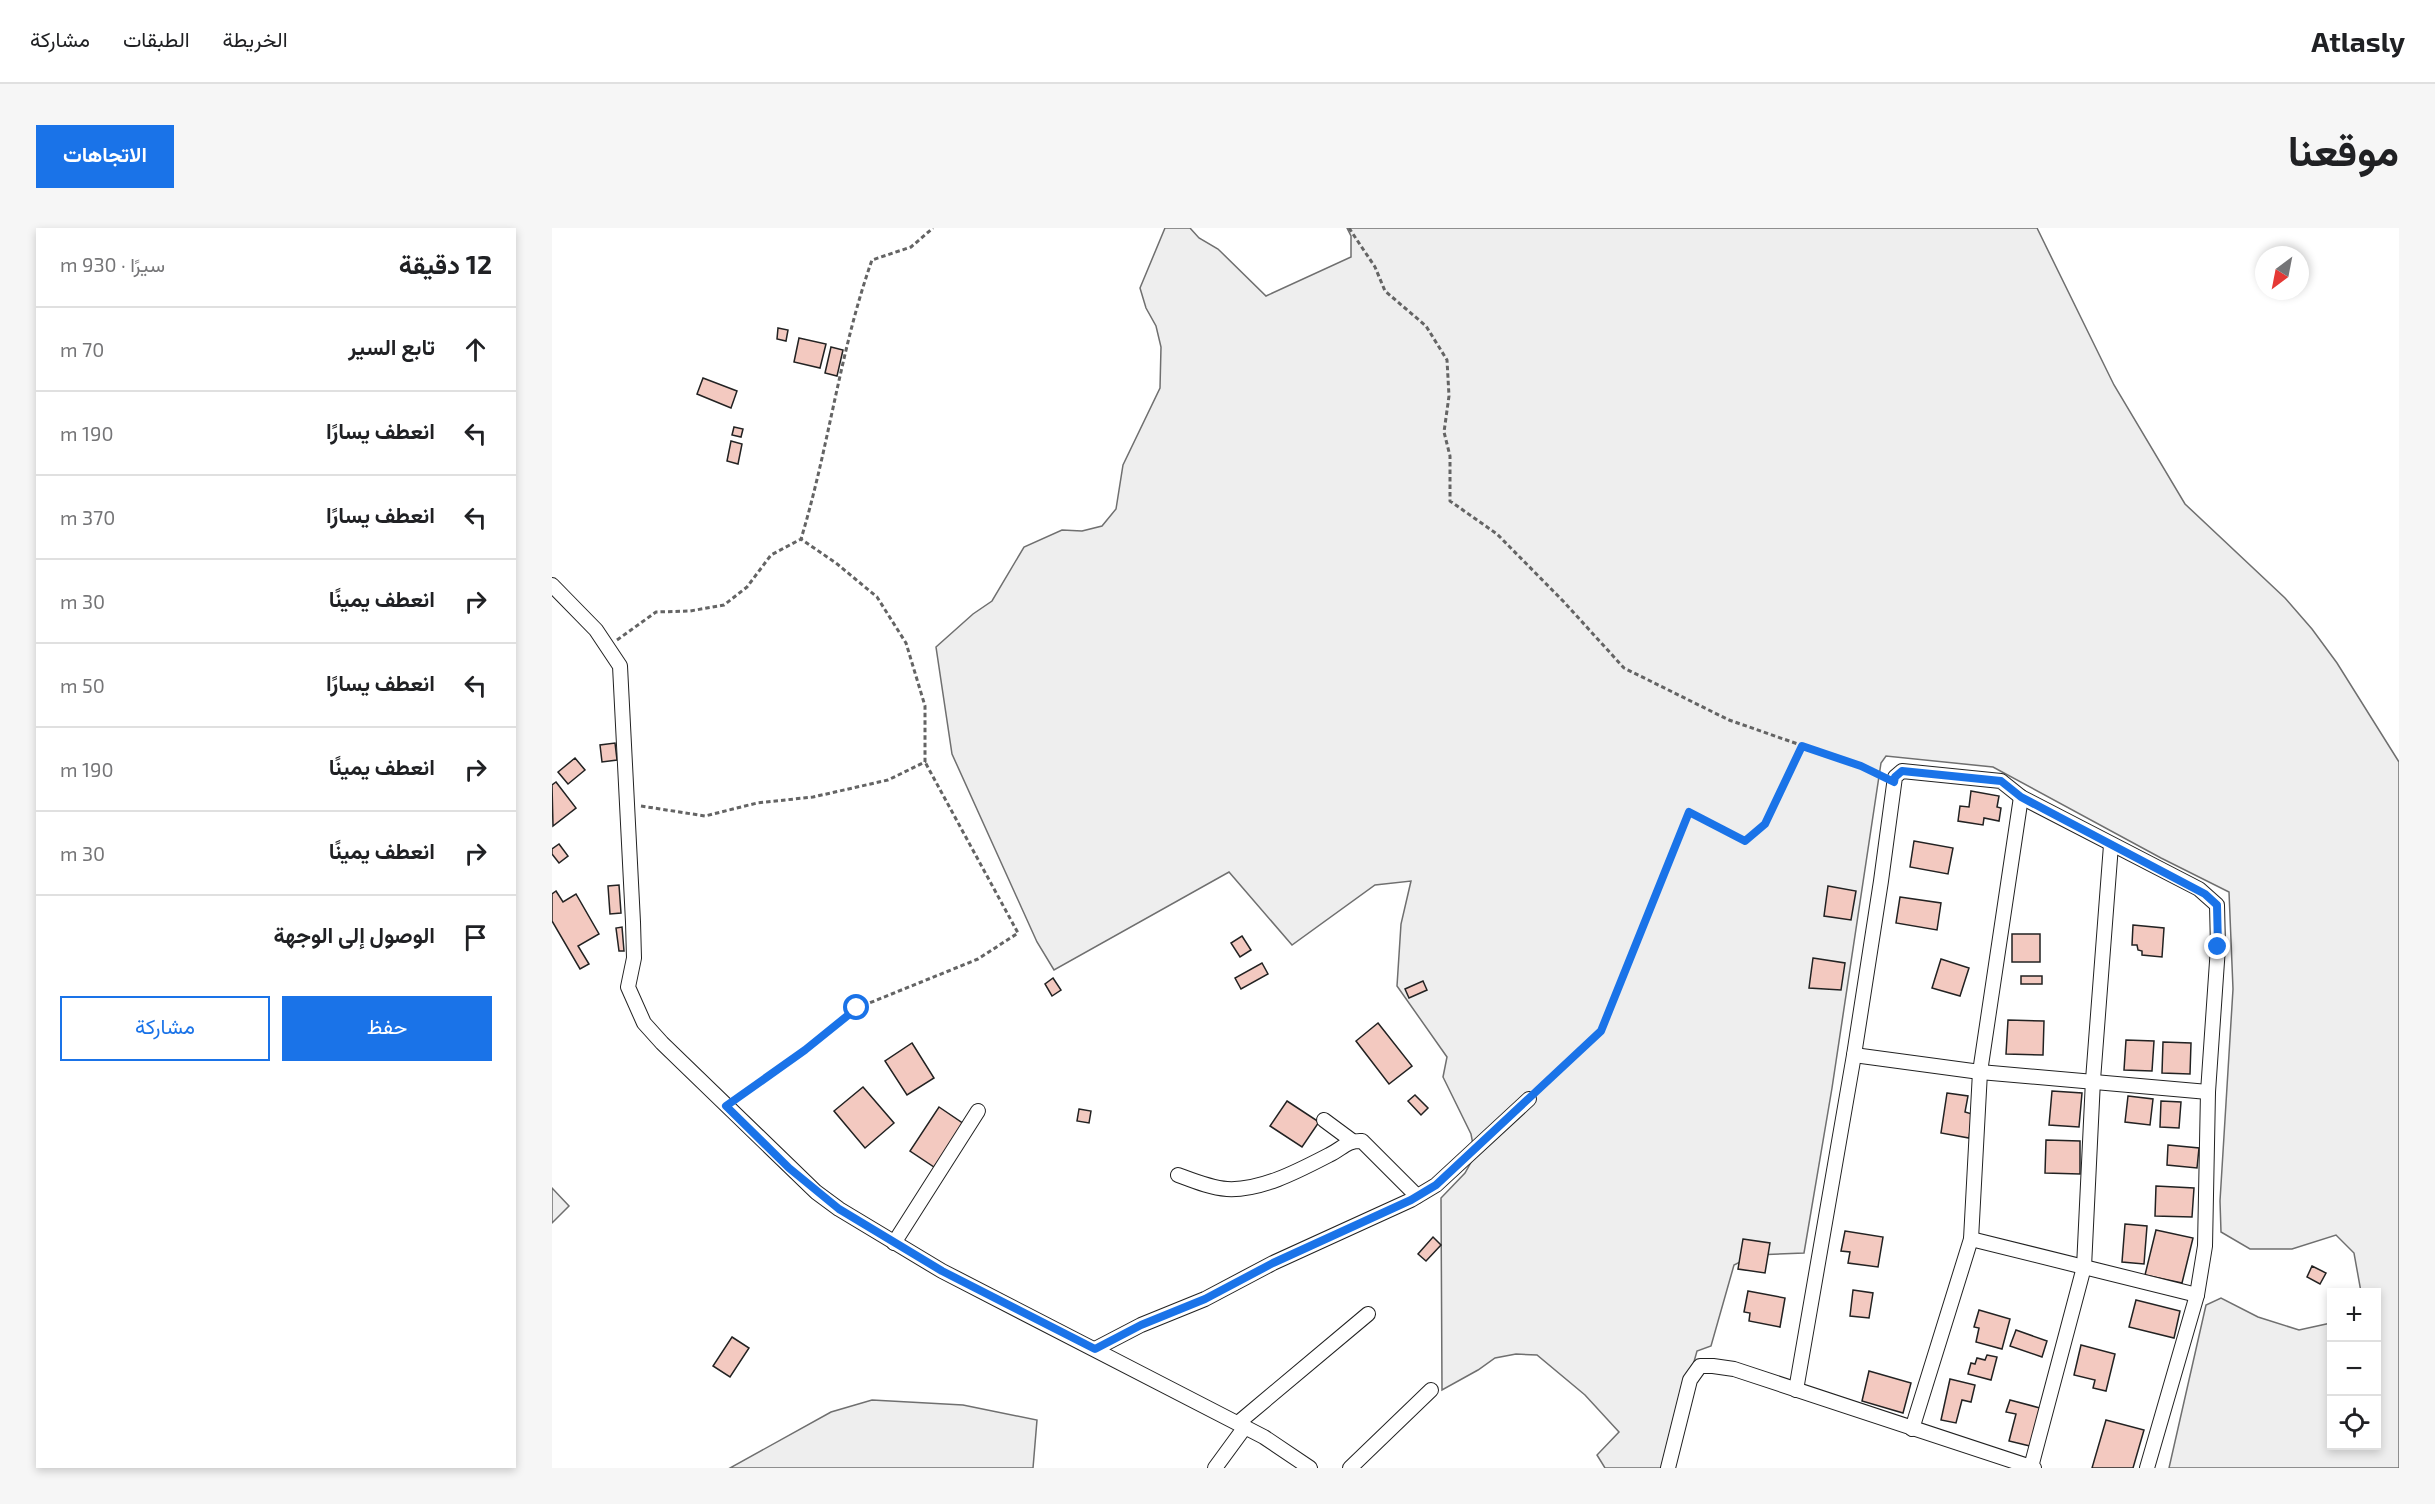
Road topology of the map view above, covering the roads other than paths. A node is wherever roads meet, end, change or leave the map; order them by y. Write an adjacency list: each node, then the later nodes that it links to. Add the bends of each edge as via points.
1 (552, 585): 15 (street, via 596,630 621,666 634,958 628,987 644,1023 816,1192)
2 (2021, 797): 3 (street); 4 (street, via 2001,781 1902,771 1895,777); 5 (street)
3 (2111, 845): 6 (street); 7 (street, via 2199,890 2217,905 2218,947)
4 (1854, 1055): 5 (street); 21 (street)
5 (1980, 1072): 6 (street); 14 (street)
6 (2093, 1080): 7 (street); 16 (street)
7 (2208, 1092): 17 (street, via 2205,1245)
8 (1529, 1099): 13 (street, via 1436,1185)
9 (978, 1111): 15 (street)
10 (1324, 1120): 11 (street)
11 (1351, 1140): 12 (street, via 1332,1154 1258,1185 1228,1189); 13 (street, via 1362,1141)
12 (1178, 1175)
13 (1417, 1196): 19 (street)
14 (1971, 1239): 16 (street); 23 (street)
15 (894, 1243): 19 (street)
16 (2084, 1267): 17 (street); 28 (street)
17 (2197, 1295): 29 (street)
18 (1368, 1314): 22 (street)
19 (1095, 1349): 22 (street)
20 (1431, 1390): 26 (street)
21 (1796, 1390): 23 (street); 27 (street, via 1734,1369 1700,1366 1690,1380)
22 (1241, 1425): 24 (street); 25 (street)
23 (1912, 1429): 28 (street)
24 (1215, 1468)
25 (1310, 1468)
26 (1350, 1468)
27 (1668, 1468)
28 (2032, 1468)
29 (2147, 1468)

